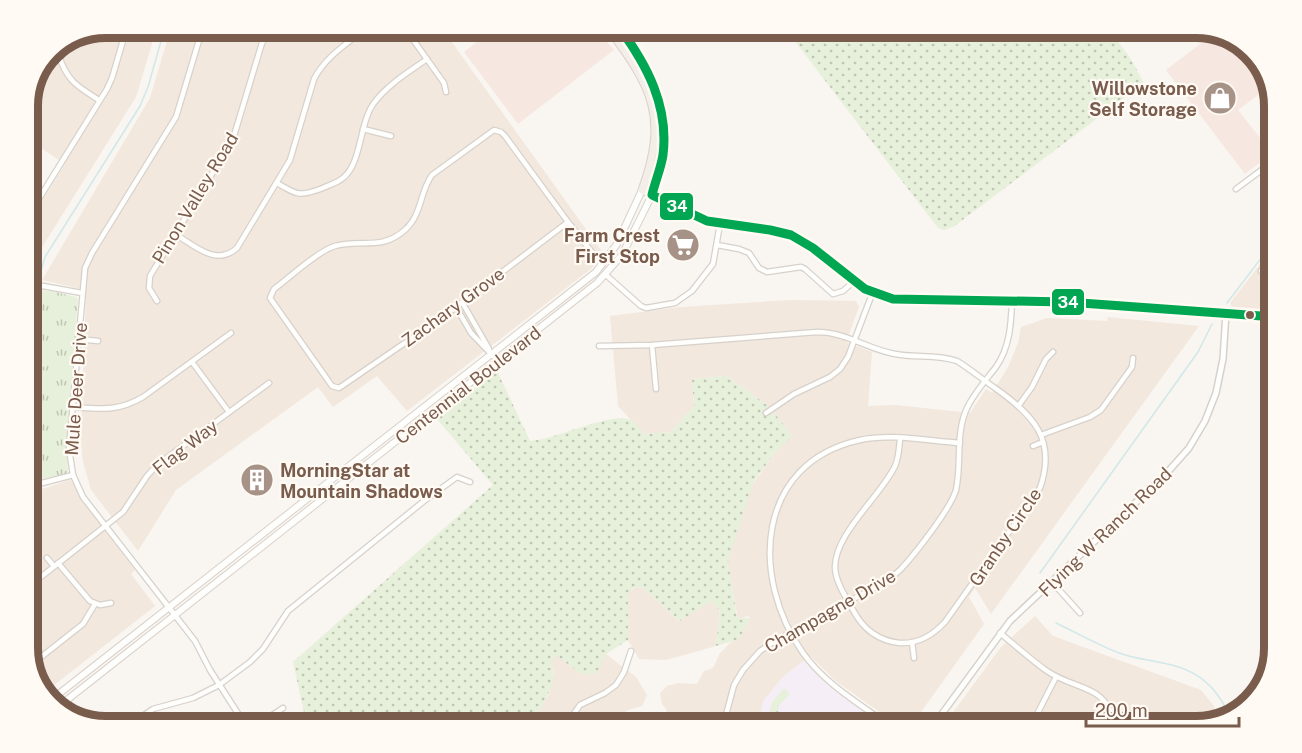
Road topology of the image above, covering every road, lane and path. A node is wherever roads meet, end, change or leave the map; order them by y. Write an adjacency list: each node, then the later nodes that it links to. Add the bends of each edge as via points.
1 (124, 38): 11 (street, via 112,78)
2 (200, 38): 30 (street, Mule Deer Drive, via 176,117 89,258)
3 (265, 38): 22 (street, Pinon Valley Road, via 233,139)
4 (354, 38): 15 (street, via 320,68 292,155)
5 (412, 38): 9 (street)
6 (615, 38): 17 (main road, Centennial Boulevard, via 640,73 655,123 651,166)
7 (627, 38): 18 (main road, Centennial Boulevard, via 641,57 660,102 664,125 662,158)
8 (59, 56): 11 (street, via 71,80)
9 (427, 59): 10 (street); 12 (street, via 383,92 371,107)
10 (446, 92)
11 (99, 100): 19 (street)
12 (363, 129): 13 (street); 15 (street, via 350,171 340,181 304,195)
13 (391, 136)
14 (1264, 168): 16 (street)
15 (277, 183): 22 (street, via 240,244 229,254 211,255)
16 (1236, 189)
17 (642, 190): 18 (main road); 24 (main road, Centennial Boulevard, via 617,244)
18 (652, 195): 21 (main road); 27 (main road, Centennial Boulevard, via 626,248)
19 (38, 200)
20 (568, 222): 24 (street); 34 (street, Zachary Grove); 35 (street, Zachary Grove, via 505,136 491,131 432,174 417,214 406,229 371,245 331,248 270,295 271,302 337,388)
21 (720, 224): 23 (street); 28 (main road, via 792,236 814,248)
22 (175, 234): 32 (street, Pinon Valley Road, via 150,276 149,288)
23 (717, 245): 27 (street, via 710,270 686,297 675,303 641,306); 28 (street, via 749,253 759,268 767,272 801,267 833,294)
24 (602, 265): 45 (main road, Centennial Boulevard)
25 (1261, 271): 26 (street)
26 (1264, 271)
27 (606, 275): 48 (main road, Centennial Boulevard)
28 (852, 283): 31 (main road)
29 (38, 286): 30 (street)
30 (82, 293): 39 (street, Mule Deer Drive)
31 (872, 294): 33 (main road, via 893,299); 40 (street)
32 (157, 301)
33 (1012, 301): 36 (main road); 49 (street, Champagne Drive, via 1006,347)
34 (462, 302): 35 (street, Zachary Grove); 45 (street)
35 (456, 307): 45 (street, via 471,333)
36 (1226, 313): 37 (main road); 70 (street, Flying W Ranch Road, via 1220,375 1198,435 1166,475)
37 (1264, 316)
38 (231, 333): 47 (street)
39 (78, 339): 41 (street); 53 (street, Mule Deer Drive)
40 (855, 339): 42 (street, Granby Circle, via 817,332); 49 (street, Granby Circle, via 894,354 951,359); 55 (street, via 835,374)
41 (98, 341)
42 (652, 345): 43 (street, Granby Circle); 51 (street)
43 (599, 346)
44 (1053, 352): 52 (street)
45 (492, 354): 48 (street); 74 (main road, Centennial Boulevard)
46 (1133, 358): 56 (street, via 1132,367 1101,410)
47 (192, 362): 53 (street, via 128,405 107,410); 54 (street)
48 (499, 362): 76 (main road, Centennial Boulevard)
49 (985, 381): 52 (street, Granby Circle); 59 (street, Champagne Drive, via 967,408)
50 (268, 383): 54 (street, Flag Way)
51 (656, 389)
52 (1019, 405): 56 (street, Granby Circle)
53 (72, 407): 62 (street, Mule Deer Drive, via 69,449)
54 (229, 412): 63 (street, Flag Way)
55 (766, 413)
56 (1041, 435): 58 (street, Granby Circle)
57 (900, 439): 59 (street); 71 (street, via 892,472 837,553 836,575); 77 (street, via 868,438 837,447 809,465 786,492 772,525 769,557 775,596)
58 (1043, 442): 60 (street); 79 (street, Granby Circle, via 1044,476 1035,497 945,622 928,637)
59 (960, 443): 71 (street, Champagne Drive, via 956,490 948,507 896,574)
60 (1033, 446)
61 (141, 473): 63 (street)
62 (73, 475): 65 (street); 66 (street, Mule Deer Drive, via 83,497)
63 (147, 476): 66 (street, Flag Way, via 127,508)
64 (470, 482): 84 (street, via 457,477 288,611 257,656)
65 (38, 484)
66 (106, 526): 68 (street, Flag Way); 74 (street, Mule Deer Drive)
67 (47, 558): 68 (street)
68 (56, 565): 69 (street, Flag Way); 73 (street)
69 (38, 579)
70 (1052, 582): 75 (street); 78 (street, Flying W Ranch Road)
71 (848, 601): 77 (street, Champagne Drive); 79 (street, via 861,623 876,636)
72 (111, 603): 73 (street)
73 (95, 604): 82 (street, via 83,624)
74 (169, 607): 76 (street, Mule Deer Drive); 85 (main road, Centennial Boulevard)
75 (1080, 613)
76 (175, 615): 84 (street, Mule Deer Drive, via 195,641); 86 (main road, Centennial Boulevard)
77 (790, 633): 92 (street, Champagne Drive, via 760,651 743,670 734,685); 93 (street, via 821,674)
78 (1000, 633): 83 (street); 94 (street, Flying W Ranch Road)
79 (912, 642): 81 (street)
80 (631, 651): 91 (street, via 616,685 580,705)
81 (914, 658)
82 (39, 659)
83 (1056, 677): 95 (street); 96 (street, via 1102,698)
84 (219, 686): 88 (street); 89 (street, Mule Deer Drive)
85 (57, 696)
86 (65, 702)
87 (283, 708): 90 (street)
88 (143, 716)
89 (239, 716)
90 (271, 716)
91 (572, 716)
92 (726, 716)
93 (877, 716)
94 (940, 716)
95 (1036, 716)
96 (1112, 716)

